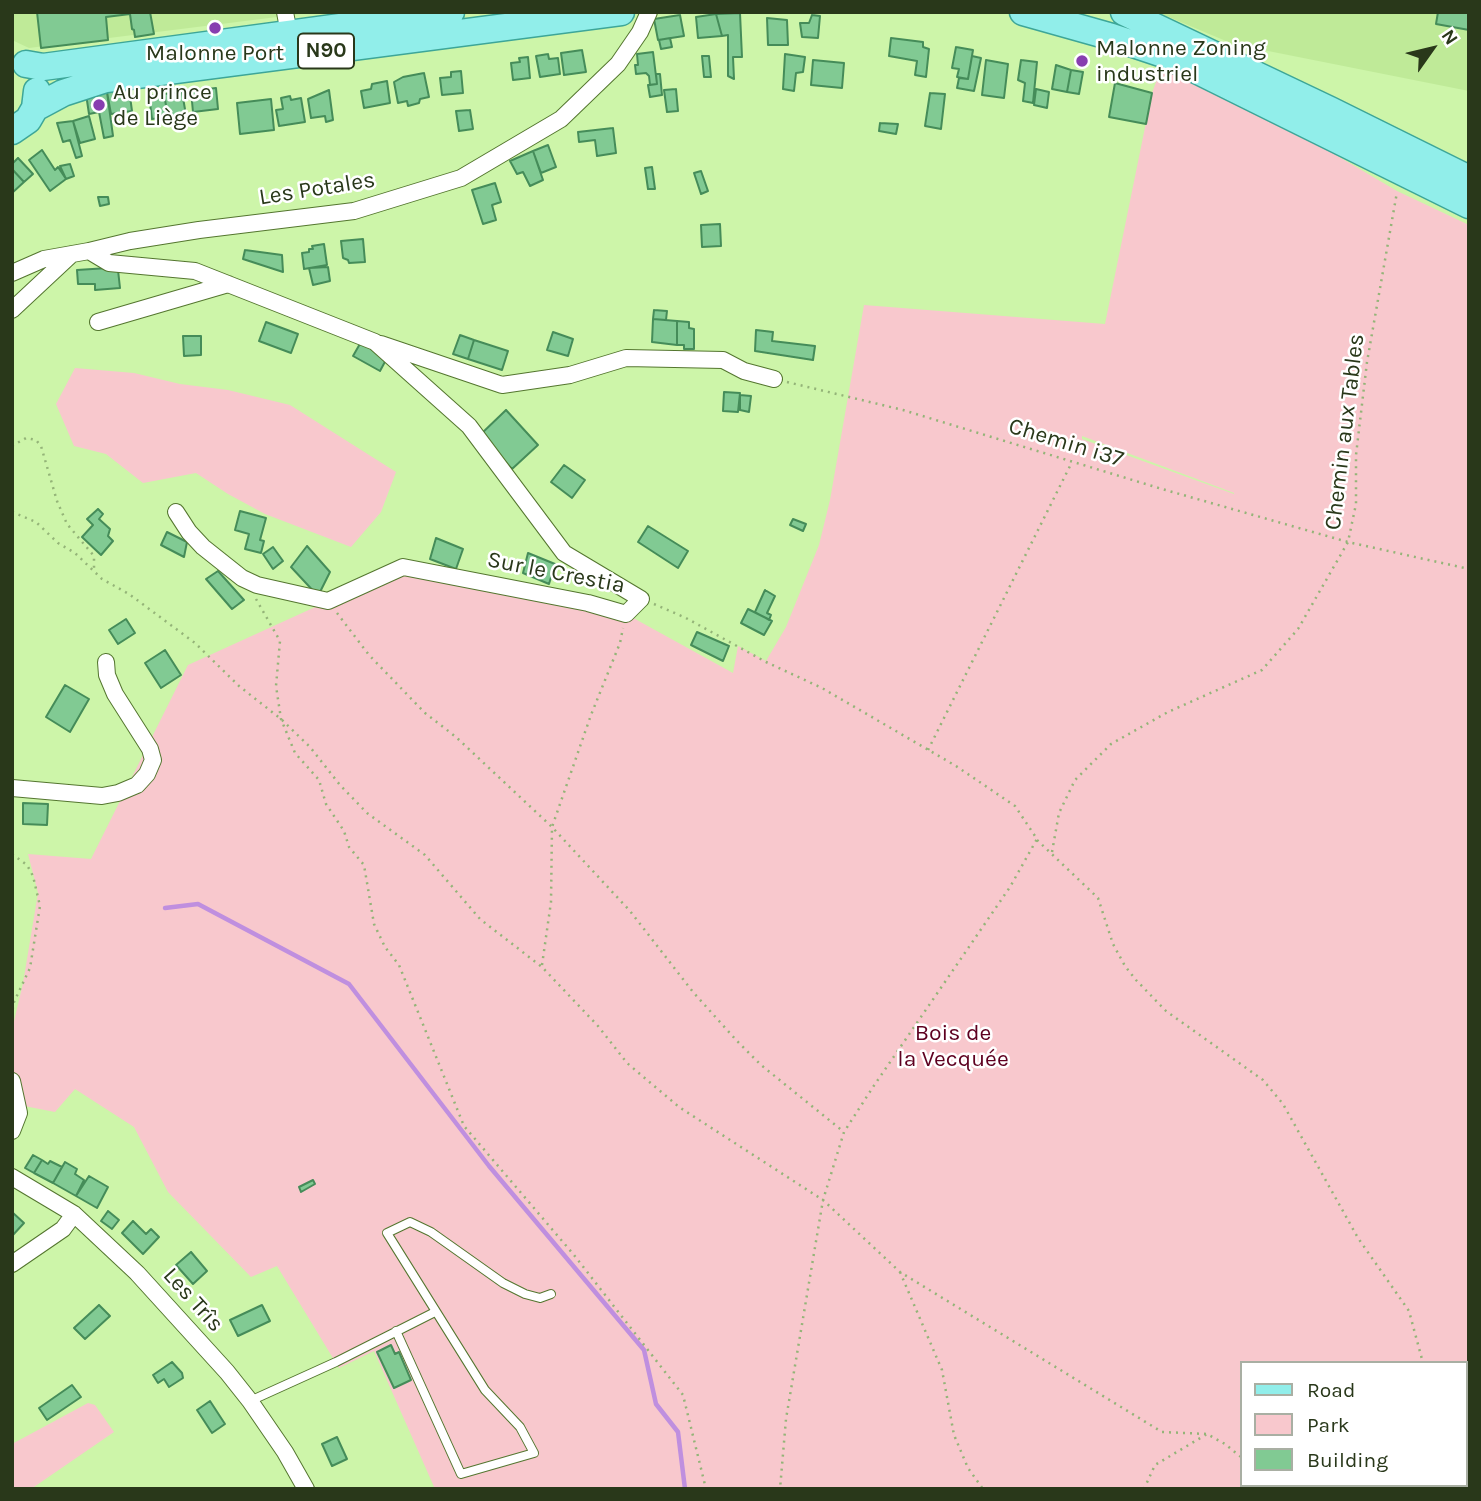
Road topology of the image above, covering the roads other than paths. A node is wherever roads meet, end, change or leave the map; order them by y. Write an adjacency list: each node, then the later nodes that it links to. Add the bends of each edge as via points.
1 (451, 12): 6 (main road, N90)
2 (621, 12): 6 (main road, N90)
3 (649, 12): 11 (street, Les Potales, via 618,64 561,119 461,178 354,211 199,230)
4 (1023, 12): 10 (main road, via 1166,55 1403,172)
5 (1124, 12): 10 (main road, via 1330,110)
6 (289, 33): 7 (main road, N90, via 43,67); 8 (main road, N90, via 106,79)
7 (19, 59): 8 (main road, N90, via 37,84)
8 (35, 108): 9 (main road, N90, via 28,120)
9 (12, 131)
10 (1465, 187)
11 (81, 252): 12 (street, Les Potales, via 44,259); 13 (street, Sur le Crestia, via 109,263 195,271); 14 (street)
12 (12, 273)
13 (228, 284): 15 (street); 16 (street, Sur le Crestia)
14 (12, 310)
15 (98, 322)
16 (375, 342): 17 (street, via 502,385 570,375 626,358 723,360); 18 (street, Sur le Crestia, via 468,426 564,553 641,599 626,614 403,567 328,601 257,585 203,547)
17 (774, 379)
18 (176, 512)
19 (106, 662): 20 (street, via 115,694 150,749 153,760 147,774 137,785 102,796)
20 (12, 788)
21 (12, 1081): 22 (street, via 19,1112)
22 (12, 1131)
23 (12, 1177): 24 (street, Les Trîs)
24 (74, 1214): 25 (street, via 63,1229); 29 (street, Les Trîs, via 137,1273)
25 (12, 1264)
26 (551, 1294): 27 (lane, via 526,1294 503,1283 410,1222 387,1233)
27 (435, 1312): 28 (lane); 28 (lane, via 485,1390 520,1427 534,1453 461,1474)
28 (396, 1331): 29 (lane)
29 (250, 1401): 30 (street, Les Trîs)
30 (306, 1489)

